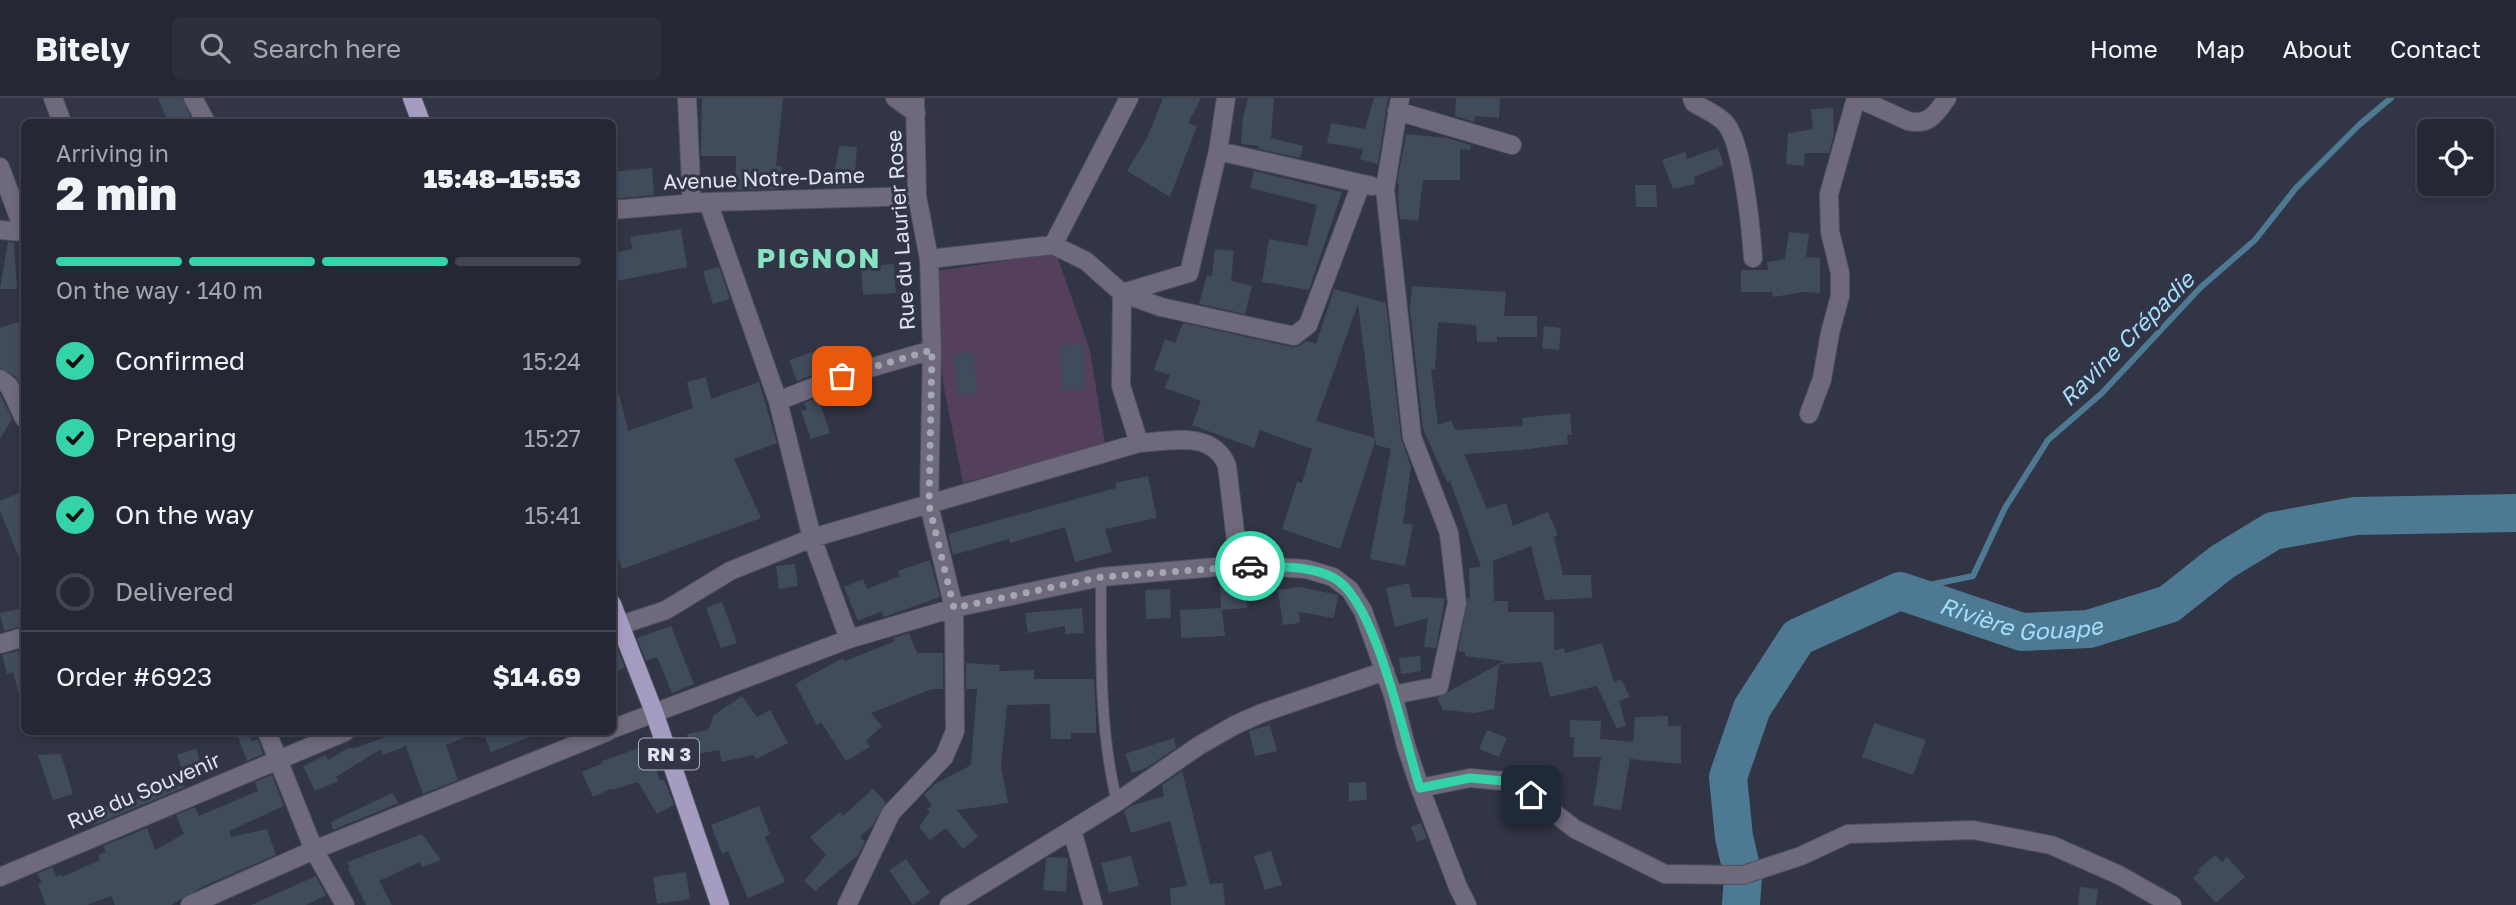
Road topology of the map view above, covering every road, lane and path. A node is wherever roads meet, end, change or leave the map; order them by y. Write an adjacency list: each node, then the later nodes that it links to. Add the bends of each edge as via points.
1 (53, 98): 13 (street)
2 (193, 98): 14 (street)
3 (412, 98): 15 (main road)
4 (687, 98): 22 (street)
5 (895, 98): 12 (street)
6 (1129, 98): 27 (street)
7 (1226, 98): 17 (street)
8 (1692, 98): 28 (street, via 1726,123 1733,138)
9 (1856, 98): 10 (street, via 1917,123 1934,117); 35 (street, via 1829,194 1840,296 1822,379)
10 (1947, 98)
11 (1398, 104): 16 (street); 20 (street)
12 (916, 106): 21 (street, Rue du Laurier Rose)
13 (61, 119)
14 (204, 119)
15 (420, 119)
16 (1513, 145)
17 (1218, 151): 19 (street); 30 (street, via 1189,273)
18 (0, 167): 24 (street)
19 (1361, 184): 20 (street); 30 (street, via 1308,326 1294,336 1161,307)
20 (1385, 189): 47 (street, via 1412,437 1449,533 1457,603 1439,686)
21 (917, 196): 22 (street, Avenue Notre-Dame); 29 (street, Rue du Laurier Rose)
22 (700, 202): 23 (street, Avenue Notre-Dame); 33 (street)
23 (616, 210)
24 (21, 224)
25 (0, 230): 26 (street)
26 (21, 232)
27 (1053, 245): 29 (street); 30 (street, via 1086,261)
28 (1753, 258)
29 (929, 259): 31 (street, Rue du Laurier Rose)
30 (1122, 293): 36 (street, via 1121,386)
31 (932, 350): 33 (street, via 842,376); 37 (street, Rue du Laurier Rose)
32 (0, 379): 34 (street, via 9,386)
33 (778, 401): 38 (street)
34 (21, 412)
35 (1809, 414)
36 (1139, 443): 37 (street); 39 (street, via 1196,440 1222,453)
37 (929, 505): 38 (street); 41 (street, Rue du Laurier Rose)
38 (812, 538): 42 (street, via 730,571 666,610); 44 (street)
39 (1239, 565): 40 (street); 46 (street, via 1306,569 1334,577 1350,590 1363,611)
40 (1101, 577): 41 (street); 55 (lane, via 1105,717)
41 (954, 608): 44 (street); 62 (street, Rue du Laurier Rose, via 955,731 944,757 891,813)
42 (616, 627): 48 (main road, RN 3)
43 (21, 638): 45 (street)
44 (849, 639): 48 (street)
45 (0, 644)
46 (1385, 671): 47 (street); 55 (street, via 1235,725)
47 (1393, 695): 54 (street)
48 (654, 712): 49 (street); 61 (main road, RN 3)
49 (616, 727)
50 (268, 735): 53 (street)
51 (338, 735): 53 (street, Rue du Souvenir)
52 (600, 735): 57 (street)
53 (279, 759): 57 (street); 58 (street, Rue du Souvenir)
54 (1420, 788): 65 (street); 66 (street, via 1470,778 1503,781 1531,795 1575,829 1665,874 1743,875 1848,834 1973,830 2052,845)
55 (1117, 802): 56 (street)
56 (1072, 830): 63 (street); 64 (street)
57 (314, 850): 59 (street); 60 (street)
58 (0, 877)
59 (190, 905)
60 (345, 905)
61 (720, 905)
62 (847, 905)
63 (949, 905)
64 (1093, 905)
65 (1467, 905)
66 (2172, 905)

